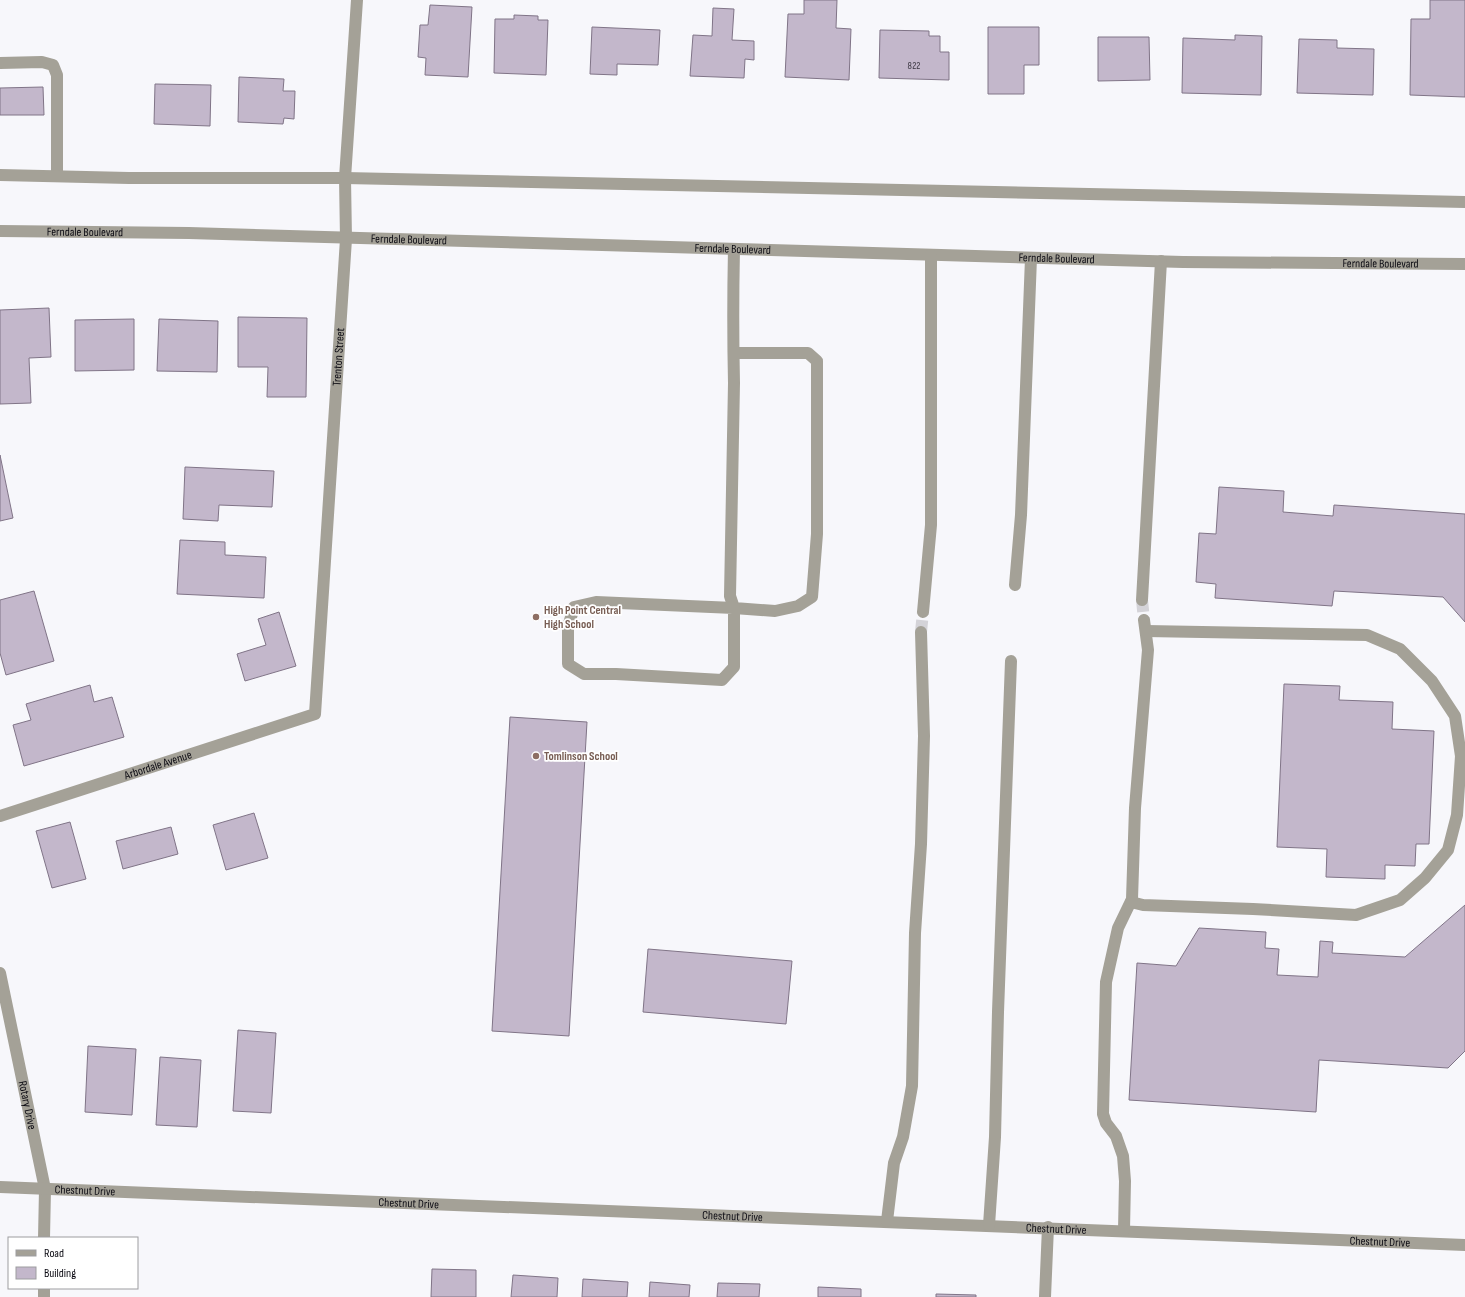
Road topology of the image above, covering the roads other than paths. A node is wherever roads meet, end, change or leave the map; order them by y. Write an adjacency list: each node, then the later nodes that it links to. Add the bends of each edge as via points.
1 (356, 0): 5 (street, Trenton Street)
2 (0, 63): 4 (street, via 42,62 52,65 57,75)
3 (0, 175): 4 (street)
4 (57, 176): 5 (street)
5 (345, 178): 6 (street); 8 (street, Trenton Street)
6 (1465, 202)
7 (0, 231): 8 (street, Ferndale Boulevard)
8 (346, 238): 9 (street, Ferndale Boulevard); 21 (street, Trenton Street)
9 (734, 249): 10 (street, Ferndale Boulevard); 14 (street)
10 (932, 254): 11 (street, Ferndale Boulevard); 18 (street, via 931,525)
11 (1031, 258): 12 (street, Ferndale Boulevard); 15 (street, via 1021,515)
12 (1162, 261): 13 (street, Ferndale Boulevard); 16 (street)
13 (1465, 264)
14 (734, 353): 17 (street, via 730,596); 17 (street, via 808,353 817,361 817,534 812,597 798,606 775,611)
15 (1015, 584)
16 (1142, 600)
17 (734, 608): 17 (street, via 596,602 574,607 568,627 568,664 584,674 722,680 734,667)
18 (923, 612)
19 (921, 632): 27 (street, via 924,744 915,933 912,1086 903,1137 894,1163)
20 (1011, 661): 28 (street, via 995,1137)
21 (315, 714): 22 (street, Arbordale Avenue)
22 (0, 816)
23 (1131, 902): 23 (street, via 1135,808 1148,650 1145,625 1367,635 1400,649 1432,681 1455,716 1461,756 1457,815 1448,850 1425,878 1400,900 1356,915 1143,906); 30 (street, via 1118,928 1106,982 1103,1114 1116,1136 1123,1156)
24 (0, 973): 26 (street, Rotary Drive)
25 (0, 1187): 26 (street, Chestnut Drive)
26 (45, 1189): 27 (street, Chestnut Drive); 31 (street, Rotary Drive)
27 (887, 1221): 28 (street, Chestnut Drive)
28 (989, 1225): 29 (street, Chestnut Drive)
29 (1048, 1227): 30 (street, Chestnut Drive); 33 (street)
30 (1124, 1230): 32 (street, Chestnut Drive)
31 (44, 1237)
32 (1465, 1245)
33 (1045, 1297)

